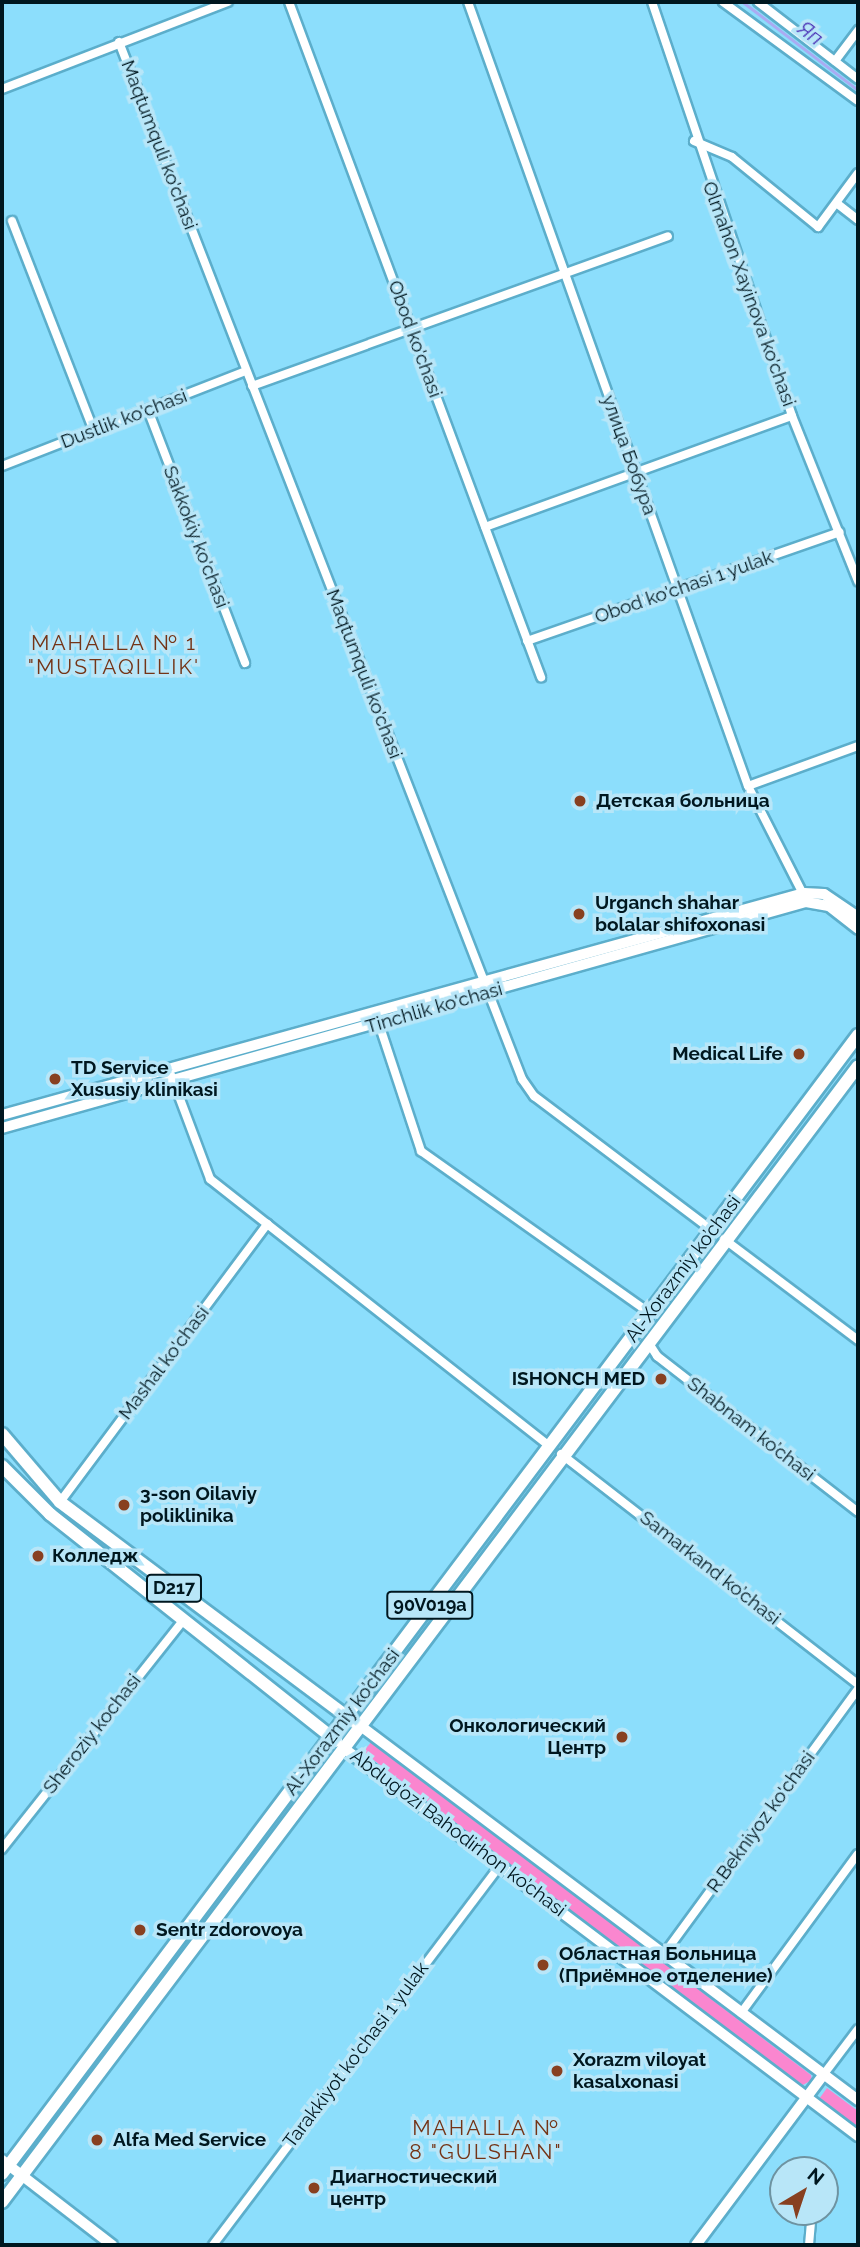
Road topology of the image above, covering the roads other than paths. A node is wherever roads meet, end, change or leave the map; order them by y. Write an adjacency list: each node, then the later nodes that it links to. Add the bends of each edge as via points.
1 (228, 2): 8 (street)
2 (289, 2): 20 (street, Obod ko'chasi)
3 (468, 2): 19 (street, улица Бобура)
4 (652, 2): 13 (street, Olmahon Xayinova ko'chasi)
5 (723, 2): 12 (street)
6 (764, 4): 9 (street)
7 (858, 30): 9 (street)
8 (119, 42): 11 (street); 21 (street, Maqtumquli ko'chasi)
9 (835, 61): 10 (street)
10 (858, 79)
11 (2, 89)
12 (858, 101)
13 (694, 141): 15 (street, via 732,157 818,227); 24 (street, Olmahon Xayinova ko'chasi)
14 (858, 173): 15 (street)
15 (839, 205): 16 (street)
16 (858, 220)
17 (12, 221): 25 (street)
18 (668, 236): 19 (street)
19 (563, 270): 20 (street); 27 (street, улица Бобура)
20 (411, 328): 22 (street); 28 (street, Obod ko'chasi)
21 (246, 371): 22 (street, Maqtumquli ko'chasi); 23 (street, Dustlik ko'chasi)
22 (252, 386): 40 (street, Maqtumquli ko'chasi)
23 (148, 410): 25 (street, Dustlik ko'chasi); 33 (street, Sakkokiy ko'chasi)
24 (792, 416): 27 (street); 29 (street, Olmahon Xayinova ko'chasi)
25 (94, 431): 26 (street, Dustlik ko'chasi)
26 (2, 466)
27 (634, 470): 28 (street); 31 (street, улица Бобура)
28 (485, 527): 32 (street, Obod ko'chasi)
29 (840, 532): 30 (street, Olmahon Xayinova ko'chasi); 31 (street, Obod ko'chasi 1 yulak)
30 (858, 580)
31 (677, 589): 32 (street, Obod ko'chasi 1 yulak); 36 (street, улица Бобура)
32 (527, 641): 34 (street, Obod ko'chasi)
33 (245, 663)
34 (541, 677)
35 (858, 746): 36 (street)
36 (748, 786): 37 (street, улица Бобура, via 770,840)
37 (805, 897): 38 (main road, via 824,894); 39 (main road, via 830,906); 40 (main road, Tinchlik ko'chasi); 41 (main road, Tinchlik ko'chasi)
38 (858, 917)
39 (858, 929)
40 (483, 980): 41 (street, Maqtumquli ko'chasi); 45 (main road, Tinchlik ko'chasi)
41 (488, 992): 42 (main road, Tinchlik ko'chasi); 49 (street, Maqtumquli ko'chasi, via 530,1092)
42 (379, 1024): 45 (main road, Tinchlik ko'chasi); 51 (street, via 421,1151)
43 (858, 1035): 49 (main road, Al-Xorazmiy ko’chasi / 90V019a)
44 (858, 1066): 50 (main road, Al-Xorazmiy ko’chasi / 90V019a)
45 (171, 1074): 46 (main road, Tinchlik ko'chasi); 47 (main road, Tinchlik ko'chasi); 48 (street, via 203,1170)
46 (2, 1115)
47 (2, 1128)
48 (267, 1224): 55 (street); 58 (street, Mashal ko'chasi)
49 (712, 1230): 51 (main road, Al-Xorazmiy ko’chasi / 90V019a)
50 (724, 1239): 52 (street); 53 (main road, Al-Xorazmiy ko’chasi / 90V019a)
51 (650, 1313): 55 (main road, Al-Xorazmiy ko’chasi / 90V019a)
52 (858, 1340)
53 (648, 1342): 56 (main road, Al-Xorazmiy ko’chasi / 90V019a); 59 (street, Shabnam ko’chasi, via 657,1356)
54 (2, 1434): 58 (main road, Abdug’ozi Bahodirhon ko’chasi / D217)
55 (549, 1446): 64 (main road, Al-Xorazmiy ko’chasi / 90V019a)
56 (561, 1454): 63 (street, Samarkand ko’chasi); 65 (main road, Al-Xorazmiy ko’chasi / 90V019a)
57 (2, 1466): 61 (main road, Abdug’ozi Bahodirhon ko’chasi / D217)
58 (60, 1502): 60 (main road, Abdug’ozi Bahodirhon ko’chasi / D217)
59 (858, 1511)
60 (104, 1536): 61 (main road); 64 (main road, Abdug’ozi Bahodirhon ko’chasi / D217)
61 (93, 1549): 62 (main road, Abdug’ozi Bahodirhon ko’chasi / D217)
62 (184, 1619): 66 (main road, Abdug’ozi Bahodirhon ko’chasi / D217); 68 (street, Sheroziy kochasi)
63 (858, 1686): 71 (street, R.Bekniyoz ko'chasi)
64 (346, 1716): 65 (main road, Abdug’ozi Bahodirhon ko’chasi / D217); 66 (main road, Al-Xorazmiy ko’chasi / 90V019a)
65 (362, 1727): 67 (main road, Al-Xorazmiy ko’chasi / 90V019a); 71 (main road, Abdug’ozi Bahodirhon ko’chasi)
66 (331, 1737): 67 (main road, Abdug’ozi Bahodirhon ko’chasi / D217); 78 (main road, Al-Xorazmiy ko’chasi / 90V019a)
67 (345, 1749): 70 (main road, Abdug’ozi Bahodirhon ko’chasi); 79 (main road, Al-Xorazmiy ko’chasi / 90V019a)
68 (2, 1849)
69 (858, 1854): 72 (street)
70 (500, 1865): 75 (main road, Abdug’ozi Bahodirhon ko’chasi); 83 (street, Tarakkiyot ko'chasi 1 yulak)
71 (664, 1954): 72 (main road, Abdug’ozi Bahodirhon ko’chasi)
72 (741, 2013): 74 (main road, Abdug’ozi Bahodirhon ko’chasi)
73 (858, 2029): 74 (street)
74 (824, 2074): 75 (street); 76 (main road, Abdug’ozi Bahodirhon ko’chasi)
75 (807, 2096): 77 (main road, Abdug’ozi Bahodirhon ko’chasi); 84 (street)
76 (858, 2100)
77 (858, 2136)
78 (4, 2166): 79 (street)
79 (22, 2176): 80 (main road, Al-Xorazmiy ko’chasi / 90V019a); 82 (street)
80 (2, 2202)
81 (810, 2226): 85 (street)
82 (112, 2245)
83 (213, 2245)
84 (696, 2245)
85 (809, 2245)

